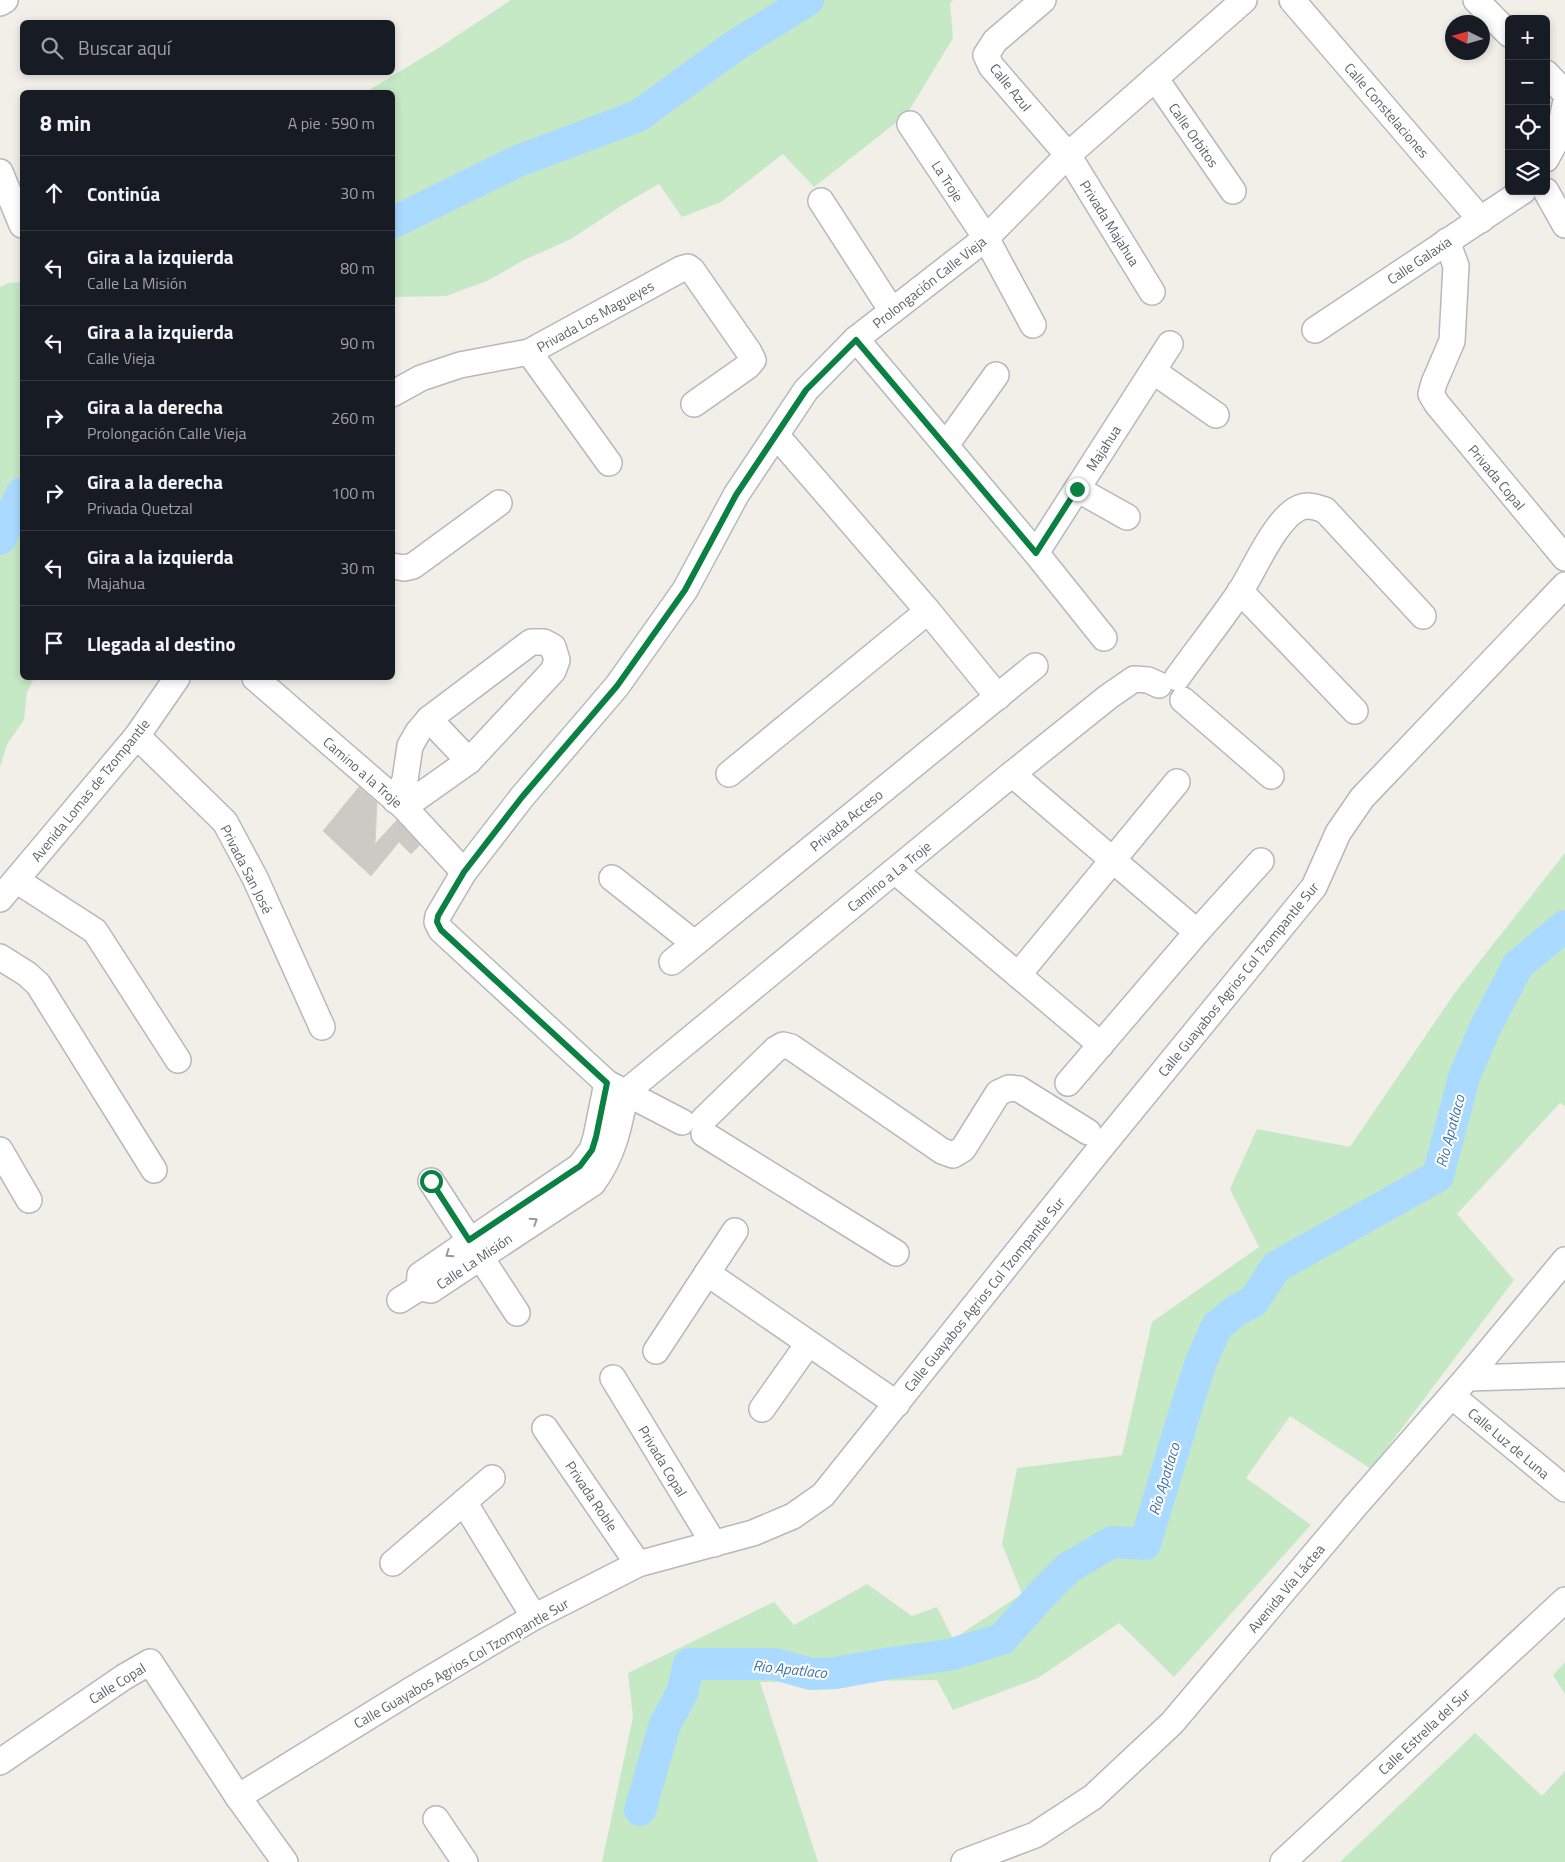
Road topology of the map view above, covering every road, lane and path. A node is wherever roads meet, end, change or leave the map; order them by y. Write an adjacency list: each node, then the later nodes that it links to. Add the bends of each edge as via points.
1 (5, 0): 6 (street)
2 (1043, 0): 14 (street, Calle Azul, via 995,41 986,55 991,66)
3 (1244, 0): 9 (street, Prolongación Calle Vieja)
4 (1292, 0): 21 (street, Calle Constelaciones)
5 (1476, 0): 7 (street)
6 (0, 3)
7 (1505, 30)
8 (1550, 77): 10 (street)
9 (1154, 78): 14 (street, Prolongación Calle Vieja); 16 (street, Calle Orbitos)
10 (1565, 92)
11 (1565, 105): 13 (street, via 1559,135)
12 (910, 124): 23 (street, La Troje)
13 (1550, 152)
14 (1068, 155): 23 (street, Prolongación Calle Vieja); 25 (street, Privada Majahua)
15 (0, 172): 20 (street)
16 (1233, 191)
17 (1517, 195): 21 (street, Calle Galaxia)
18 (1548, 195): 22 (street)
19 (821, 201): 26 (street)
20 (20, 220)
21 (1482, 220): 24 (street, Calle Galaxia)
22 (1565, 225)
23 (986, 238): 26 (street, Prolongación Calle Vieja); 27 (street, La Troje)
24 (1447, 241): 28 (street, Calle Galaxia); 44 (street, Privada Copal, via 1456,266 1452,341 1431,394)
25 (1152, 292)
26 (892, 311): 29 (street, Prolongación Calle Vieja)
27 (1033, 325)
28 (1315, 330)
29 (856, 340): 37 (street, Prolongación Calle Vieja, via 806,390); 38 (street)
30 (1170, 344): 32 (street, Majahua)
31 (529, 352): 34 (street, Privada Los Magueyes, via 460,365 421,378); 35 (street, Privada Los Magueyes, via 688,267 752,360); 39 (street)
32 (1153, 371): 36 (street); 40 (street, Majahua)
33 (996, 375): 38 (street)
34 (395, 392)
35 (694, 404)
36 (1216, 415)
37 (776, 435): 48 (street); 68 (street, Prolongación Calle Vieja, via 736,495 685,590 617,686 522,797)
38 (946, 445): 43 (street)
39 (609, 463)
40 (1077, 489): 42 (street); 43 (street, Majahua)
41 (499, 503): 45 (street, via 413,566)
42 (1127, 517)
43 (1036, 553): 50 (street)
44 (1565, 558)
45 (395, 566)
46 (1565, 586): 99 (street, Calle Guayabos Agrios Col Tzompantle Sur, via 1362,798 1338,833 1314,887)
47 (1240, 591): 49 (street, via 1287,517 1300,508 1312,506 1325,510); 54 (street); 56 (street)
48 (928, 611): 55 (street); 60 (street)
49 (1423, 616)
50 (1104, 638)
51 (1035, 666): 55 (street, Privada Acceso)
52 (176, 680): 58 (street, Avenida Lomas de Tzompantle)
53 (258, 680): 64 (street, Camino a la Troje)
54 (1173, 688): 61 (street, Camino a La Troje, via 1134,679); 62 (street, Camino a La Troje)
55 (998, 697): 72 (street, Privada Acceso)
56 (1355, 711)
57 (429, 719): 59 (street); 59 (street, via 531,642 544,642 553,647 557,660 553,671); 64 (street, via 410,746)
58 (137, 736): 70 (street, Avenida Lomas de Tzompantle); 76 (street, Privada San José, via 225,822 255,878)
59 (469, 761): 64 (street)
60 (729, 774)
61 (1012, 774): 66 (street); 67 (street, Camino a La Troje)
62 (1271, 776)
63 (1178, 782): 66 (street)
64 (399, 803): 68 (street, Camino a la Troje)
65 (1262, 860): 71 (street)
66 (1113, 861): 71 (street); 75 (street)
67 (895, 871): 75 (street); 80 (street, Camino a La Troje)
68 (464, 872): 80 (street, Prolongación Calle Vieja, via 438,916 441,930)
69 (612, 878): 72 (street)
70 (8, 890): 78 (street, via 94,931)
71 (1197, 932): 77 (street)
72 (694, 943): 74 (street, Privada Acceso)
73 (0, 957): 84 (street, via 38,984)
74 (672, 962)
75 (1018, 975): 77 (street)
76 (322, 1027)
77 (1101, 1045): 79 (street)
78 (178, 1060)
79 (1068, 1083)
80 (617, 1088): 81 (street); 88 (street, Calle La Misión, via 614,1146 580,1166)
81 (696, 1125): 82 (street, via 783,1045 942,1151 953,1155 963,1149 998,1094 1009,1088 1020,1089); 89 (street)
82 (1088, 1132)
83 (0, 1150): 86 (street)
84 (154, 1170)
85 (431, 1181): 88 (street)
86 (29, 1200)
87 (735, 1231): 91 (street)
88 (475, 1248): 92 (street, Calle La Misión, via 420,1275); 93 (street)
89 (896, 1254)
90 (1565, 1260): 98 (street, Avenida Vía Láctea)
91 (707, 1273): 94 (street); 95 (street)
92 (409, 1294)
93 (517, 1313)
94 (808, 1344): 99 (street); 100 (street)
95 (656, 1352)
96 (1565, 1375): 98 (street)
97 (613, 1378): 105 (street, Privada Copal)
98 (1460, 1387): 103 (street, Calle Luz de Luna); 115 (street, Avenida Vía Láctea, via 1172,1723 1093,1797 1035,1835)
99 (898, 1404): 105 (street, Calle Guayabos Agrios Col Tzompantle Sur, via 823,1495 793,1516)
100 (762, 1410)
101 (545, 1428): 107 (street, Privada Roble)
102 (492, 1478): 104 (street)
103 (1565, 1490)
104 (464, 1502): 106 (street); 109 (street)
105 (714, 1544): 107 (street, Calle Guayabos Agrios Col Tzompantle Sur)
106 (393, 1563)
107 (638, 1564): 109 (street, Calle Guayabos Agrios Col Tzompantle Sur)
108 (1565, 1600): 116 (street, Calle Estrella del Sur)
109 (534, 1617): 111 (street, Calle Guayabos Agrios Col Tzompantle Sur)
110 (0, 1762): 111 (street, Calle Copal, via 150,1662)
111 (238, 1797): 113 (street)
112 (436, 1819): 114 (street)
113 (285, 1862)
114 (465, 1862)
115 (964, 1862)
116 (1283, 1862)

